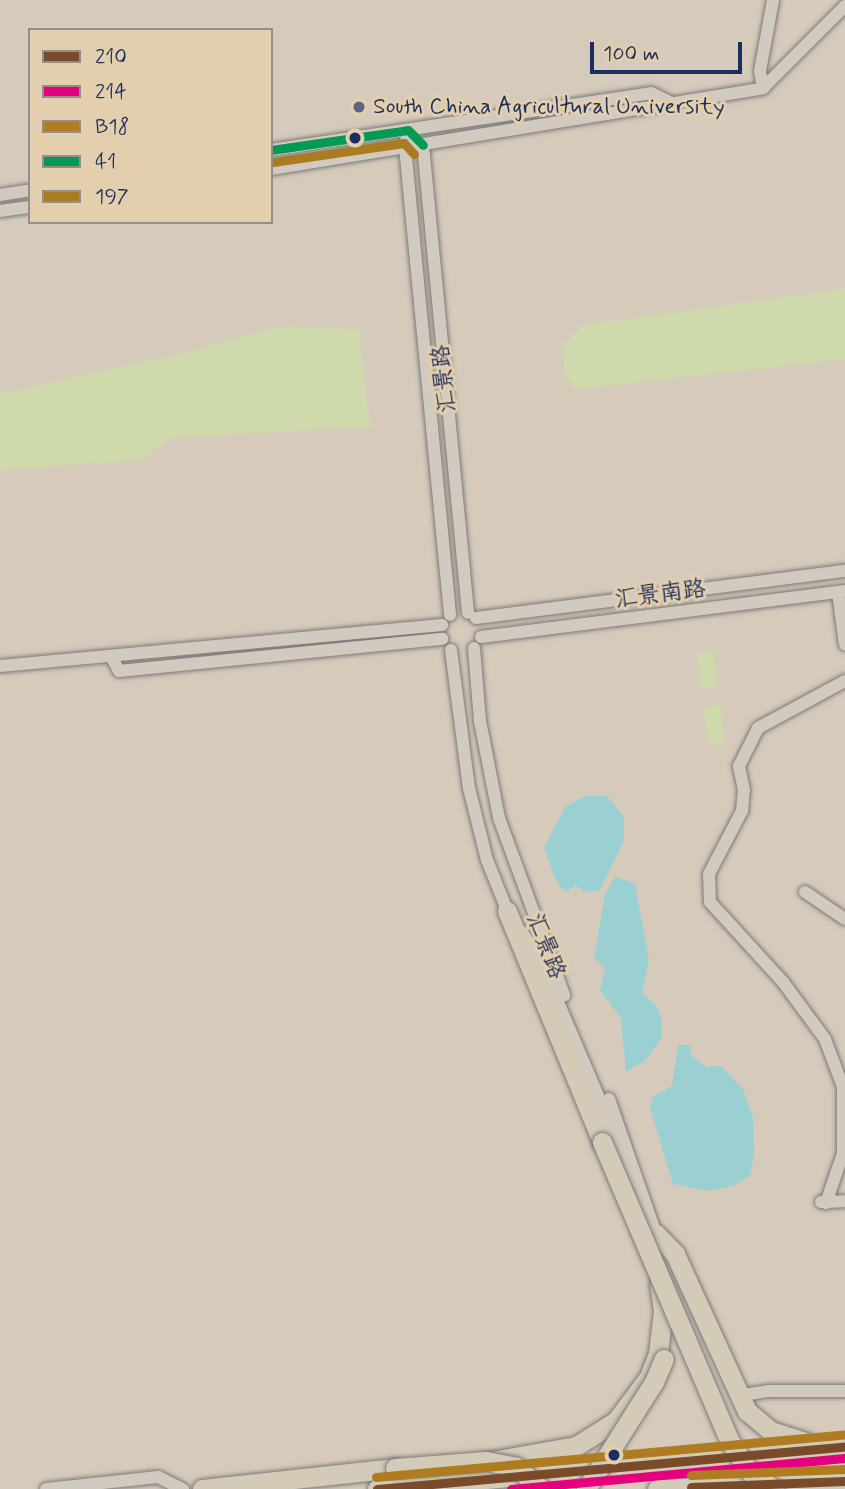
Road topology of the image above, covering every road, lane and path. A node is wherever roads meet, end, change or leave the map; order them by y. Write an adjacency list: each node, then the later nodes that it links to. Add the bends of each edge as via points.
1 (773, 0): 3 (street, via 760,71)
2 (845, 6): 3 (street)
3 (763, 88): 4 (street)
4 (675, 104): 5 (street, via 651,93); 6 (street)
5 (408, 130): 6 (street); 7 (street, 汇景路); 8 (street)
6 (423, 145): 7 (street); 16 (street, 汇景路)
7 (405, 148): 9 (street); 17 (street, 汇景路)
8 (273, 150)
9 (273, 169)
10 (28, 190): 11 (street)
11 (0, 195)
12 (28, 207): 13 (street)
13 (0, 212)
14 (845, 571): 16 (street, 汇景南路)
15 (841, 592): 19 (street, 汇景南路); 20 (street)
16 (472, 615): 17 (street); 19 (street)
17 (446, 620): 18 (street); 22 (street)
18 (442, 639): 21 (street); 22 (street, via 119,671)
19 (477, 642): 21 (street, via 463,652); 30 (street, 汇景路, via 480,721 499,818 568,1005 624,1135)
20 (845, 645)
21 (451, 650): 26 (street, 汇景路, via 469,788)
22 (111, 656): 23 (street)
23 (0, 666)
24 (845, 681): 28 (street, via 758,728 739,766 742,811 709,874 710,902 783,982 825,1039 843,1087)
25 (805, 892): 27 (street)
26 (507, 911): 30 (street, 汇景路, via 541,962 622,1151); 44 (highway, bridge, via 735,1452 758,1479)
27 (845, 919)
28 (844, 1108): 29 (street, via 843,1153 824,1203)
29 (845, 1201)
30 (650, 1237): 31 (highway, via 670,1309); 33 (highway, via 676,1254)
31 (661, 1356): 35 (highway, via 635,1399 603,1432 561,1451); 42 (highway, bridge, via 654,1382)
32 (845, 1391): 33 (street, via 760,1391)
33 (737, 1396): 34 (highway, via 756,1422 771,1431)
34 (835, 1446): 40 (highway)
35 (486, 1461): 39 (highway, bridge); 41 (highway, bridge, via 516,1466)
36 (845, 1481): 43 (highway)
37 (46, 1489): 38 (street, via 158,1477)
38 (183, 1489)
39 (202, 1489)
40 (377, 1489)
41 (541, 1489)
42 (586, 1489)
43 (657, 1489)
44 (774, 1489)

